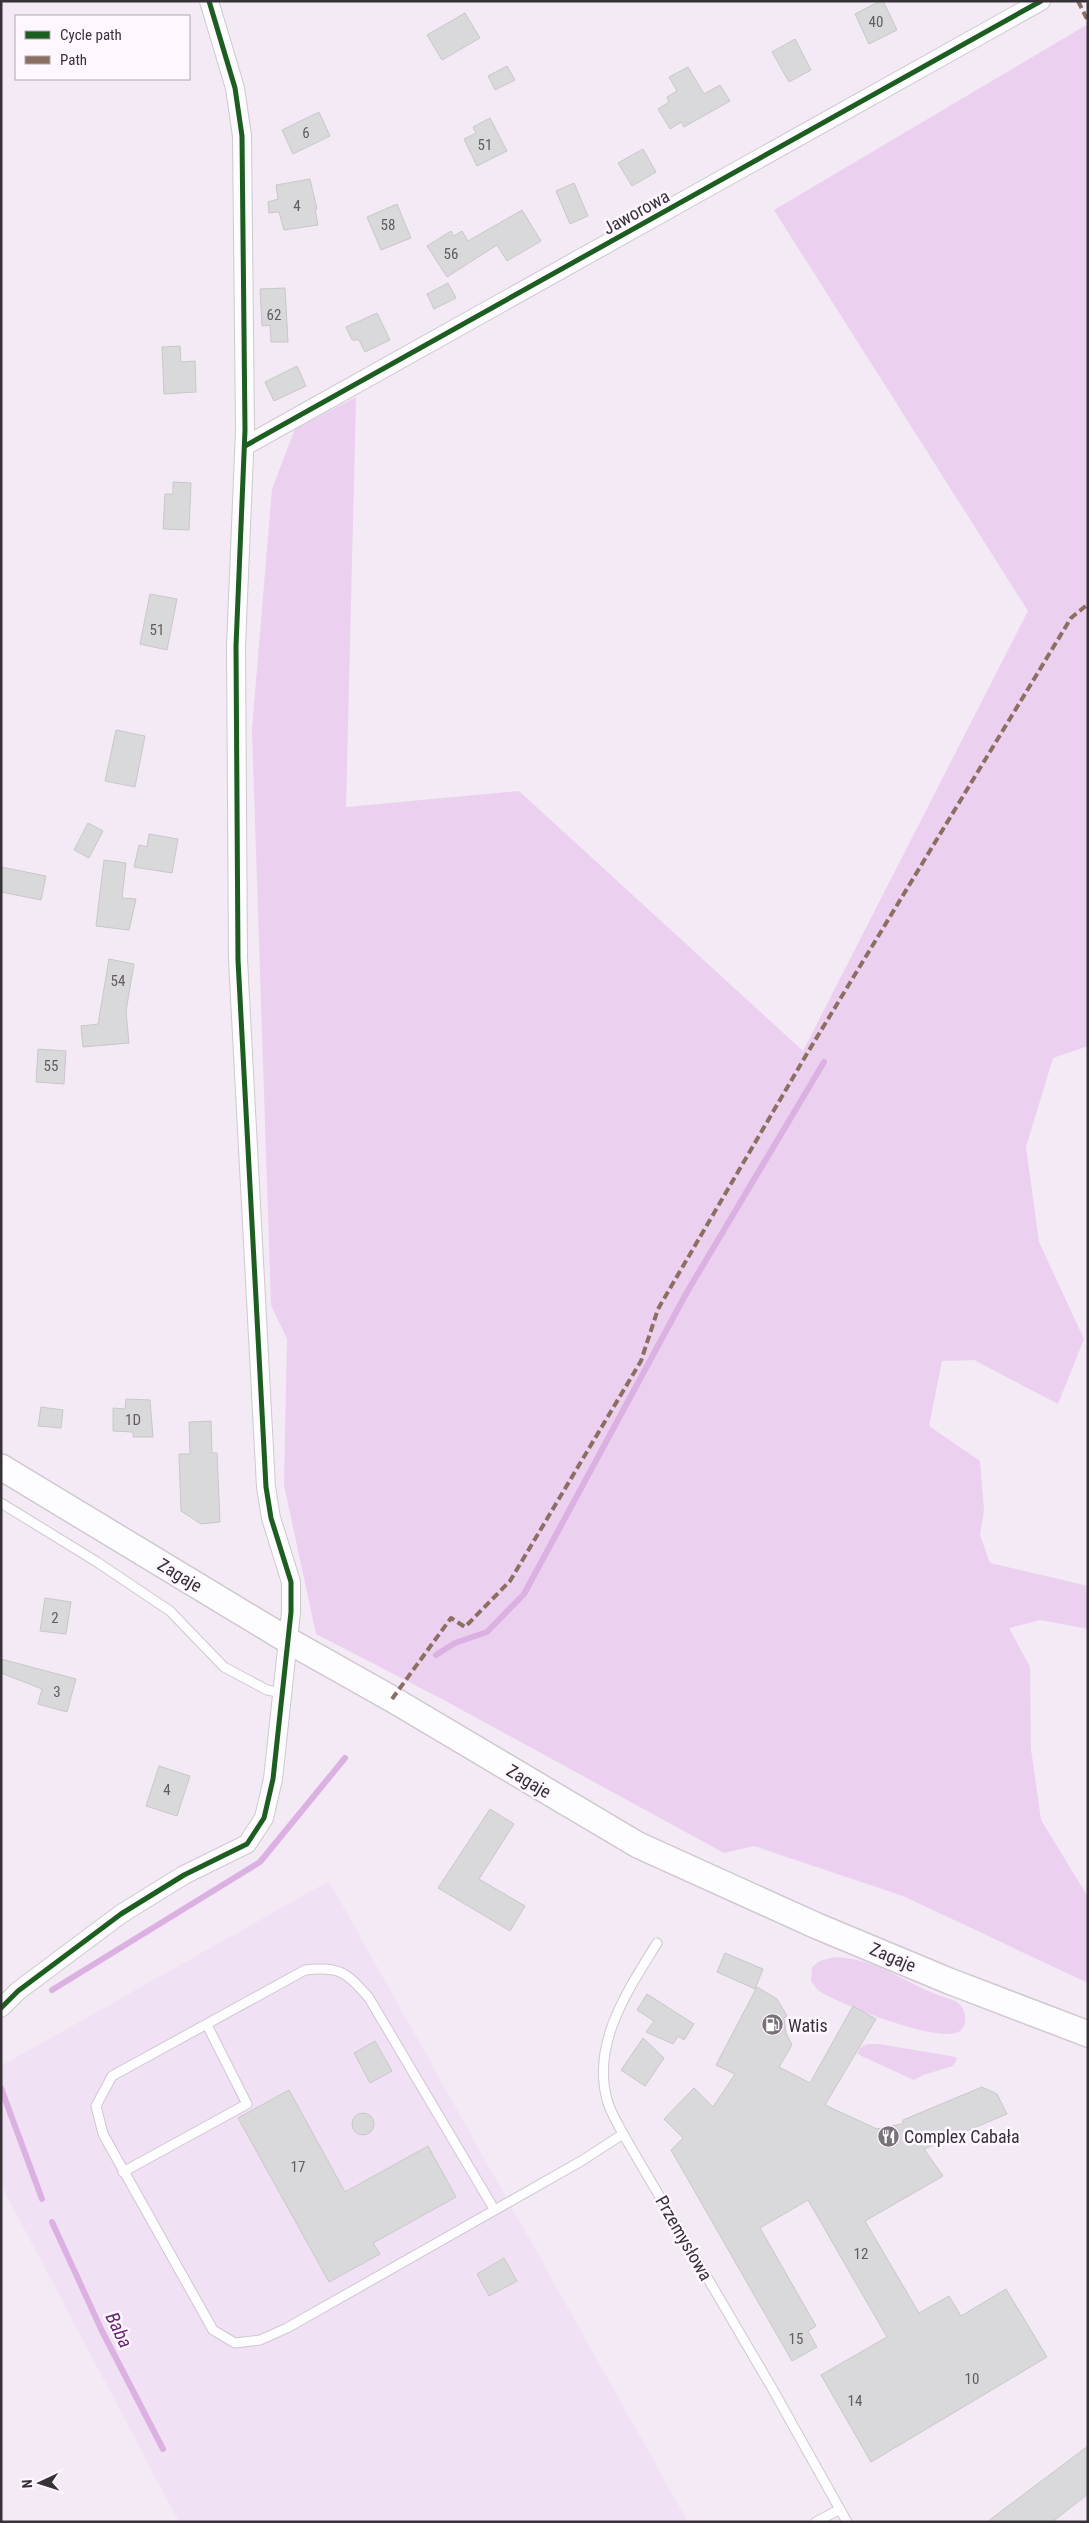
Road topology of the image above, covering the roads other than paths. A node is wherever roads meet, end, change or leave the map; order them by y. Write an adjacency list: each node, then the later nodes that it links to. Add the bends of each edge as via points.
1 (209, 1): 3 (street, via 235,88 242,136)
2 (1041, 1): 3 (street, Jaworowa)
3 (245, 446): 6 (street, via 236,646 238,960 266,1486 271,1518 291,1582)
4 (1, 1467): 6 (main road, Zagaje)
5 (1, 1503): 7 (lane, via 170,1611 224,1667 267,1690)
6 (289, 1641): 7 (street); 11 (main road, Zagaje, via 638,1845 834,1933)
7 (283, 1693): 9 (street, via 268,1802 264,1818 247,1844 184,1875 121,1914 18,1991)
8 (656, 1943): 12 (lane, Przemysłowa, via 623,1997 611,2031 604,2068 608,2103)
9 (1, 2008)
10 (206, 2025): 13 (lane, via 112,2076 96,2106 103,2134); 13 (lane, via 247,2104); 14 (lane, via 305,1970 326,1967 349,1975 369,1998)
11 (1088, 2034)
12 (623, 2134): 14 (lane); 15 (lane, Przemysłowa)
13 (123, 2172): 14 (lane, via 213,2330 235,2343 260,2340 287,2328)
14 (494, 2209)
15 (840, 2509): 16 (lane); 17 (lane, Przemysłowa)
16 (816, 2522)
17 (847, 2522)

